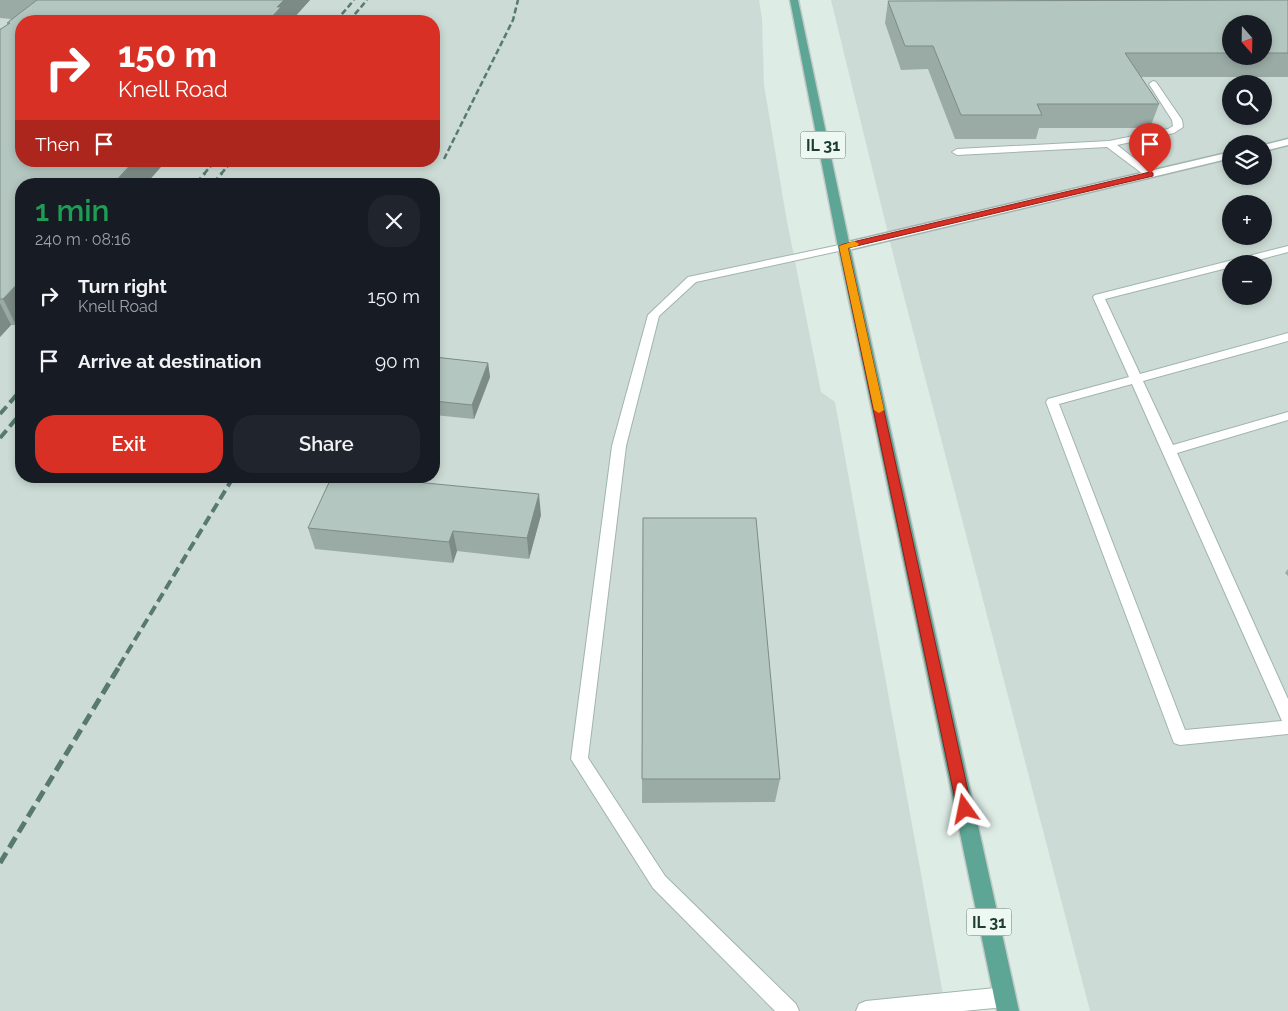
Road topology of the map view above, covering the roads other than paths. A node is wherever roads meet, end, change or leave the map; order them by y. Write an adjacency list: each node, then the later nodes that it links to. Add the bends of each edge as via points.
1 (794, 0): 9 (main road, IL 31)
2 (1153, 84): 4 (lane, via 1178,120 1178,127)
3 (1288, 142): 5 (street)
4 (1109, 144): 6 (lane); 8 (lane)
5 (1272, 146)
6 (957, 152)
7 (1222, 158): 8 (street)
8 (1150, 174): 9 (street)
9 (844, 246): 17 (main road, IL 31); 18 (lane, via 692,279 654,315 619,446 579,759 659,882)
10 (1288, 250): 12 (lane, via 1099,297)
11 (1288, 337): 12 (lane)
12 (1136, 379): 14 (lane); 16 (lane, via 1052,402 1180,738)
13 (1288, 416): 14 (lane)
14 (1169, 451): 15 (lane)
15 (1288, 717)
16 (1288, 727)
17 (1006, 1004): 19 (lane)
18 (789, 1011)
19 (866, 1011)

